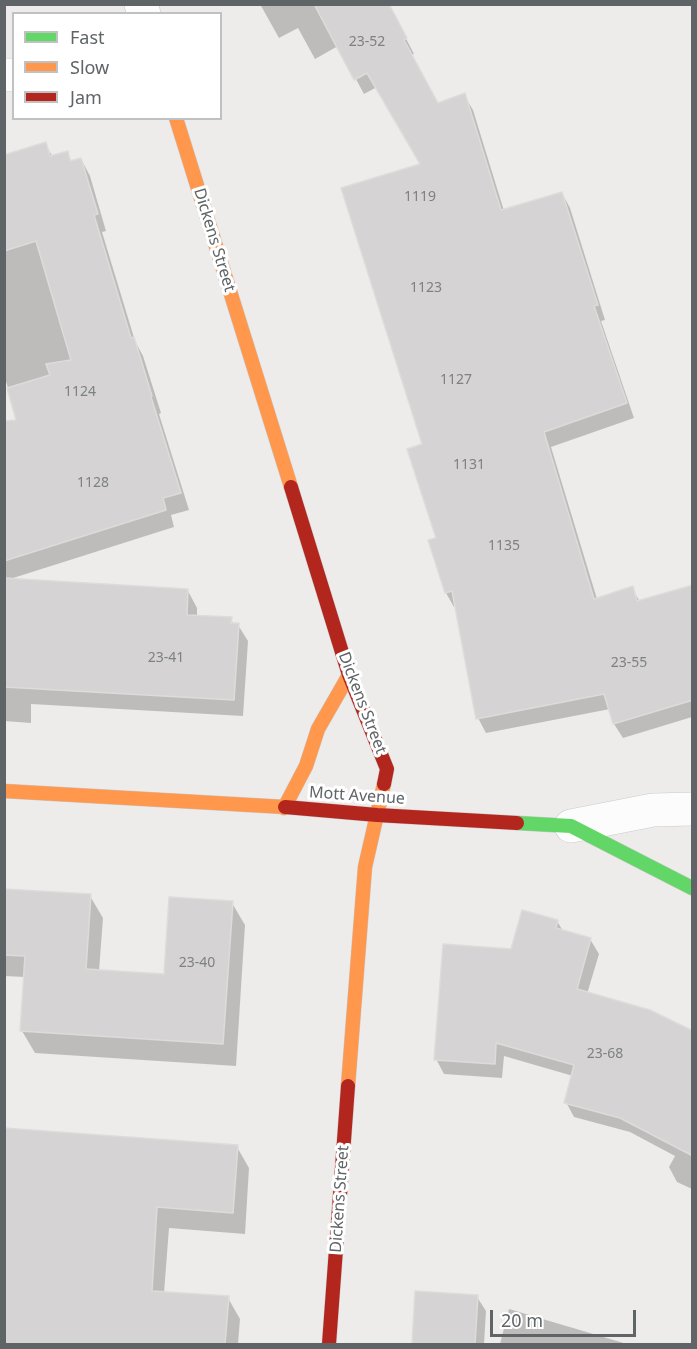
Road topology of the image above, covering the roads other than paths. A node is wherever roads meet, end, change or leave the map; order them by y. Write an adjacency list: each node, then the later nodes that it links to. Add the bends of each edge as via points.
1 (177, 120): 2 (street, Dickens Street)
2 (349, 675): 4 (street, via 318,729 306,766); 6 (street, Dickens Street, via 387,769)
3 (4, 791): 4 (street, Mott Avenue)
4 (284, 808): 6 (street, Mott Avenue)
5 (693, 809): 7 (street, via 653,810)
6 (376, 815): 7 (street, Mott Avenue); 9 (street, Dickens Street, via 365,867)
7 (571, 826): 8 (street, Mott Avenue)
8 (693, 888)
9 (329, 1344)

